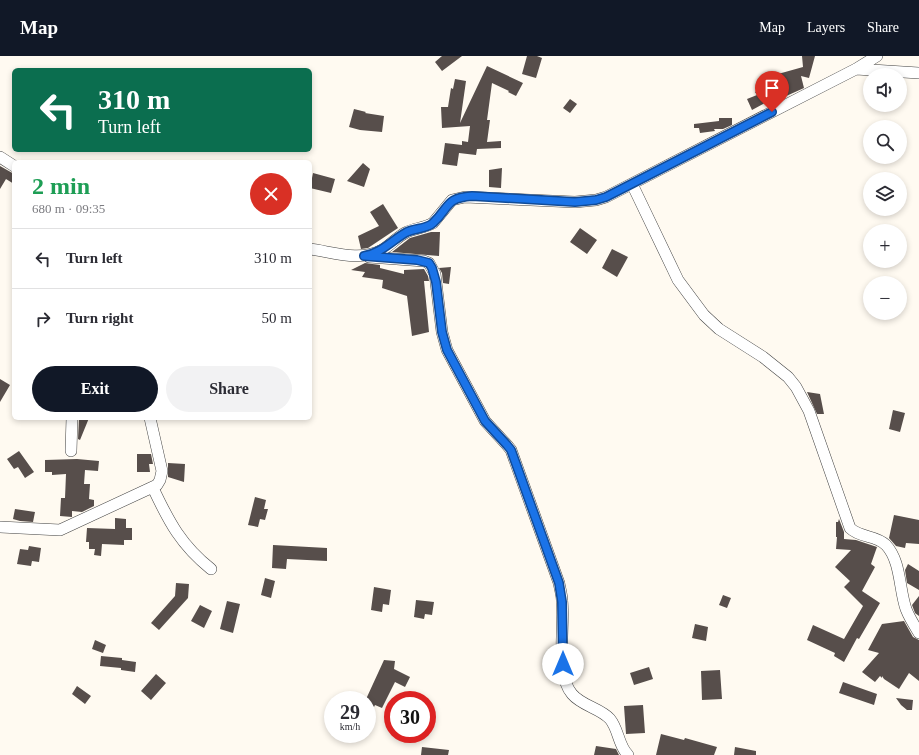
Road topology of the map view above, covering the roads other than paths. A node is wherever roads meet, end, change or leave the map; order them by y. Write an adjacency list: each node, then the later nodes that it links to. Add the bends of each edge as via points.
1 (877, 56): 2 (street)
2 (856, 69): 3 (street); 6 (street)
3 (919, 73)
4 (0, 156): 5 (street)
5 (12, 165)
6 (632, 184): 8 (street, via 606,197 585,202 472,196 456,198 429,226 408,232 384,249); 15 (street, via 678,280 704,316 768,361 796,387 809,411 850,528 887,546 896,568 906,611)
7 (312, 248): 8 (street)
8 (364, 256): 16 (street, via 417,260 429,263 432,268 447,350 485,421 511,450 559,583 562,602 563,669 568,688 578,699 612,721)
9 (72, 420): 11 (street)
10 (150, 420): 12 (street, via 162,471 160,480)
11 (71, 451)
12 (153, 488): 13 (street, via 60,530); 14 (street, via 180,539)
13 (0, 527)
14 (211, 570)
15 (919, 633)
16 (628, 755)

